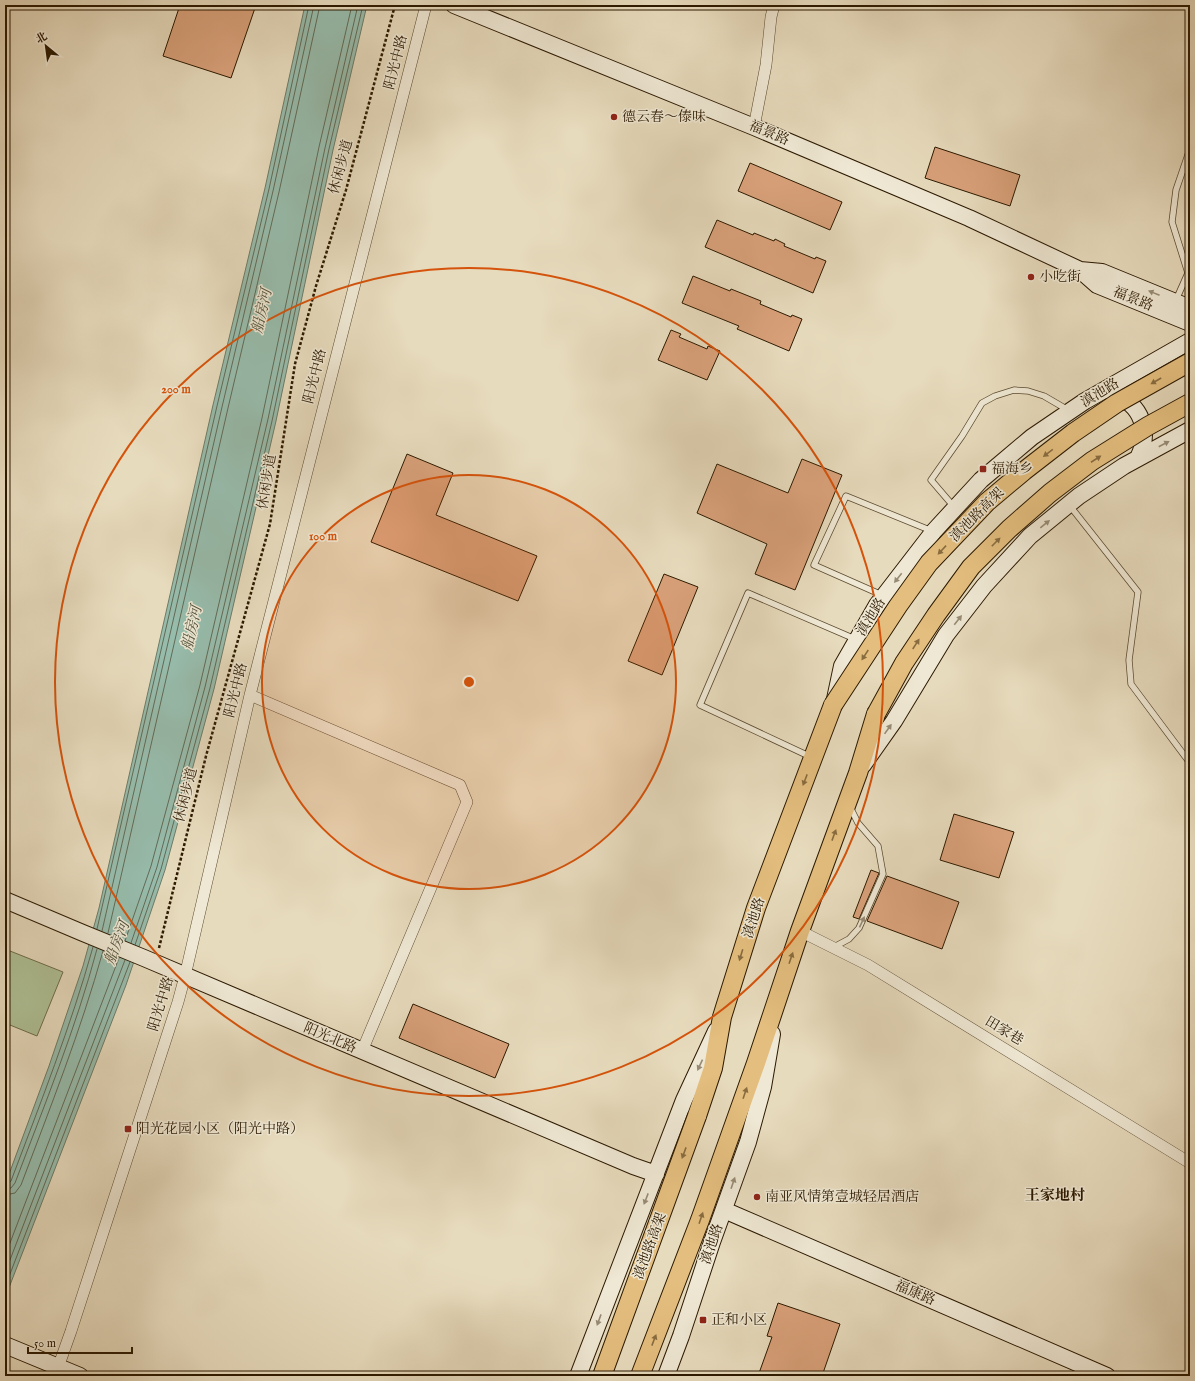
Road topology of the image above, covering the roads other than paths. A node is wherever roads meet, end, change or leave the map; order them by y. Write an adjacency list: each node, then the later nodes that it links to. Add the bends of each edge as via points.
1 (426, 5): 21 (street, 阳光中路)
2 (454, 5): 4 (street, 福景路)
3 (774, 5): 4 (street)
4 (754, 127): 6 (street, 福景路, via 969,218)
5 (1190, 149): 7 (lane, via 1176,190 1172,222 1188,274)
6 (1080, 270): 7 (street, 福景路, one-way to 6, via 1102,272); 8 (street, 福景路, via 1097,285)
7 (1183, 305)
8 (1190, 323)
9 (1190, 340): 11 (street, 滇池路)
10 (1190, 362): 22 (main road, 滇池路高架, one-way to 22, bridge, via 1098,416 987,502 929,563)
11 (1098, 393): 13 (street, 滇池路); 15 (street, via 1122,398 1140,416 1144,433 1142,450)
12 (1190, 403): 25 (main road, 滇池路, one-way to 12, bridge, via 876,714 904,663 971,567 1050,493 1092,461)
13 (1069, 411): 17 (street, 滇池路, via 987,474); 17 (lane, via 1044,396 1028,391 1014,390 982,403 930,480)
14 (1190, 430): 15 (street, 滇池路, one-way to 14)
15 (1138, 458): 16 (street, 滇池路)
16 (1069, 505): 24 (lane, via 1138,592 1129,660 1130,684); 25 (street, 滇池路, one-way to 16, via 894,721 946,635 984,586 1030,536)
17 (955, 508): 18 (street, 滇池路)
18 (934, 531): 19 (street, 滇池路, one-way to 19); 19 (lane, via 846,496 814,565)
19 (884, 596): 20 (street, 滇池路)
20 (857, 640): 22 (street, 滇池路, via 842,666); 23 (lane, via 748,593 700,705)
21 (250, 695): 30 (street, 阳光中路); 33 (street, via 460,785 467,802)
22 (833, 705): 23 (main road, 滇池路)
23 (813, 758): 32 (main road, 滇池路, one-way to 32, via 756,908)
24 (1190, 763)
25 (858, 773): 26 (main road, 滇池路)
26 (847, 801): 28 (main road, 滇池路, one-way to 26); 29 (lane, one-way to 26, via 849,939 859,928 884,874 878,846 858,823)
27 (5, 900): 30 (street, 阳光北路)
28 (800, 931): 29 (street, 田家巷); 31 (main road, 滇池路, one-way to 28)
29 (834, 947): 35 (street, 田家巷, via 868,965)
30 (185, 976): 33 (street, 阳光北路); 39 (street, 阳光中路, via 174,1017)
31 (778, 995): 37 (street, 滇池路, one-way to 31, via 748,1142 763,1087); 43 (main road, 滇池路, one-way to 31, via 700,1220)
32 (722, 1017): 34 (main road, 滇池路, via 713,1068); 36 (street, 滇池路, one-way to 36, via 684,1100)
33 (362, 1051): 36 (street, 阳光北路)
34 (697, 1116): 42 (main road, 滇池路高架, one-way to 42, bridge)
35 (1190, 1162)
36 (656, 1174): 41 (street, 滇池路, one-way to 41)
37 (724, 1210): 44 (street, 滇池路); 45 (street, 福康路)
38 (5, 1345): 39 (street)
39 (57, 1372): 40 (street)
40 (80, 1376)
41 (578, 1376)
42 (602, 1376)
43 (640, 1376)
44 (666, 1376)
45 (1107, 1376)

